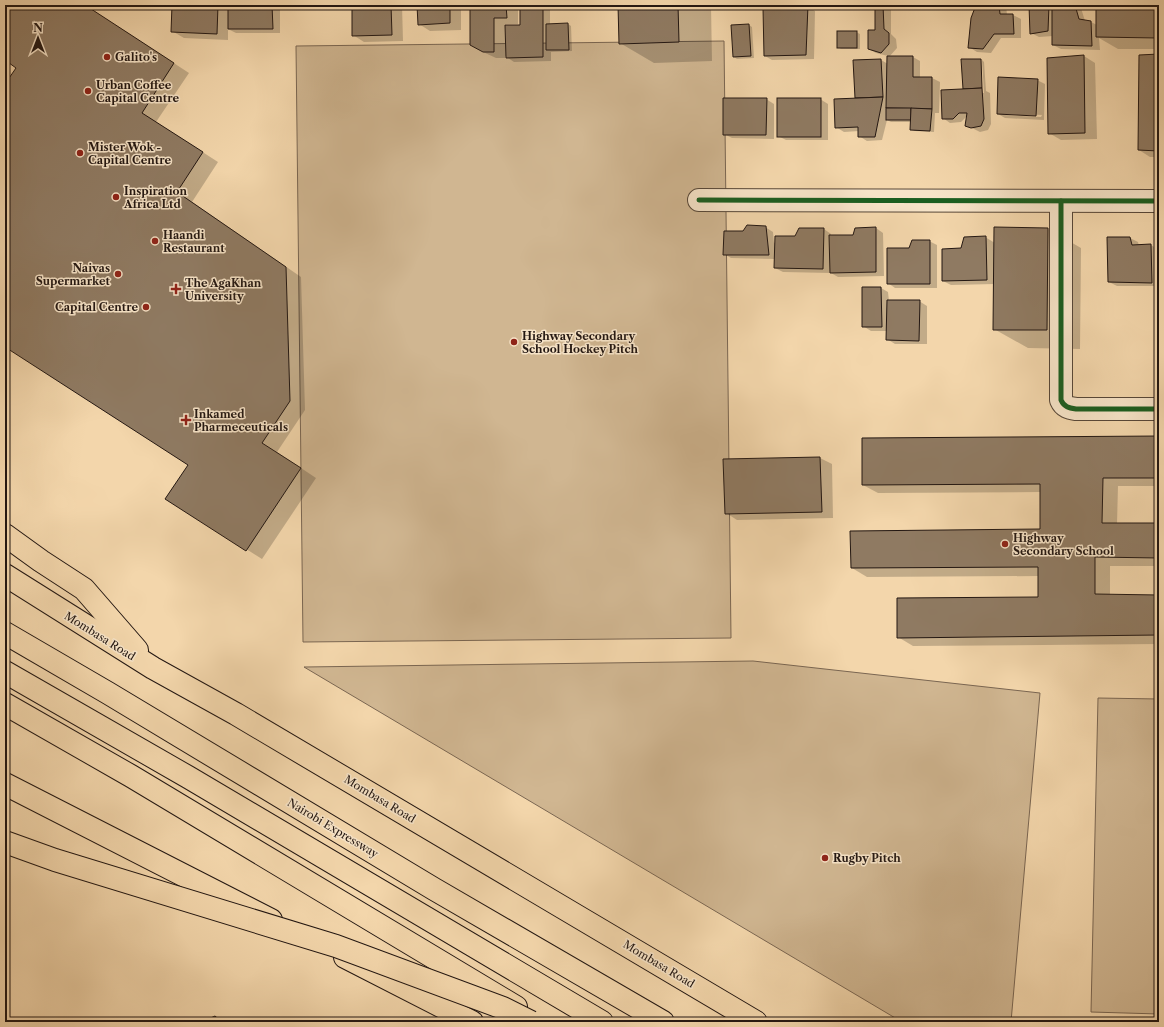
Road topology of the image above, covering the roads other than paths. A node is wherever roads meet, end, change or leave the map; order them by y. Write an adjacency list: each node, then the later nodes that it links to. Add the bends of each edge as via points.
1 (699, 200): 2 (street)
2 (1061, 201): 3 (street); 4 (street, via 1061,400 1064,405 1076,409)
3 (1159, 201)
4 (1159, 409)
5 (5, 535): 9 (highway, via 84,589)
6 (5, 574): 9 (highway, Mombasa Road)
7 (5, 627): 11 (highway)
8 (5, 632): 11 (highway, Nairobi Expressway)
9 (153, 668): 20 (highway, Mombasa Road)
10 (5, 672): 18 (highway)
11 (108, 693): 19 (highway, Nairobi Expressway)
12 (5, 704): 17 (highway, via 131,776)
13 (5, 784): 15 (highway)
14 (5, 842): 16 (highway, bridge, via 55,860 336,946 503,1008)
15 (472, 1022)
16 (531, 1022)
17 (541, 1022)
18 (602, 1022)
19 (663, 1022)
20 (756, 1022)

